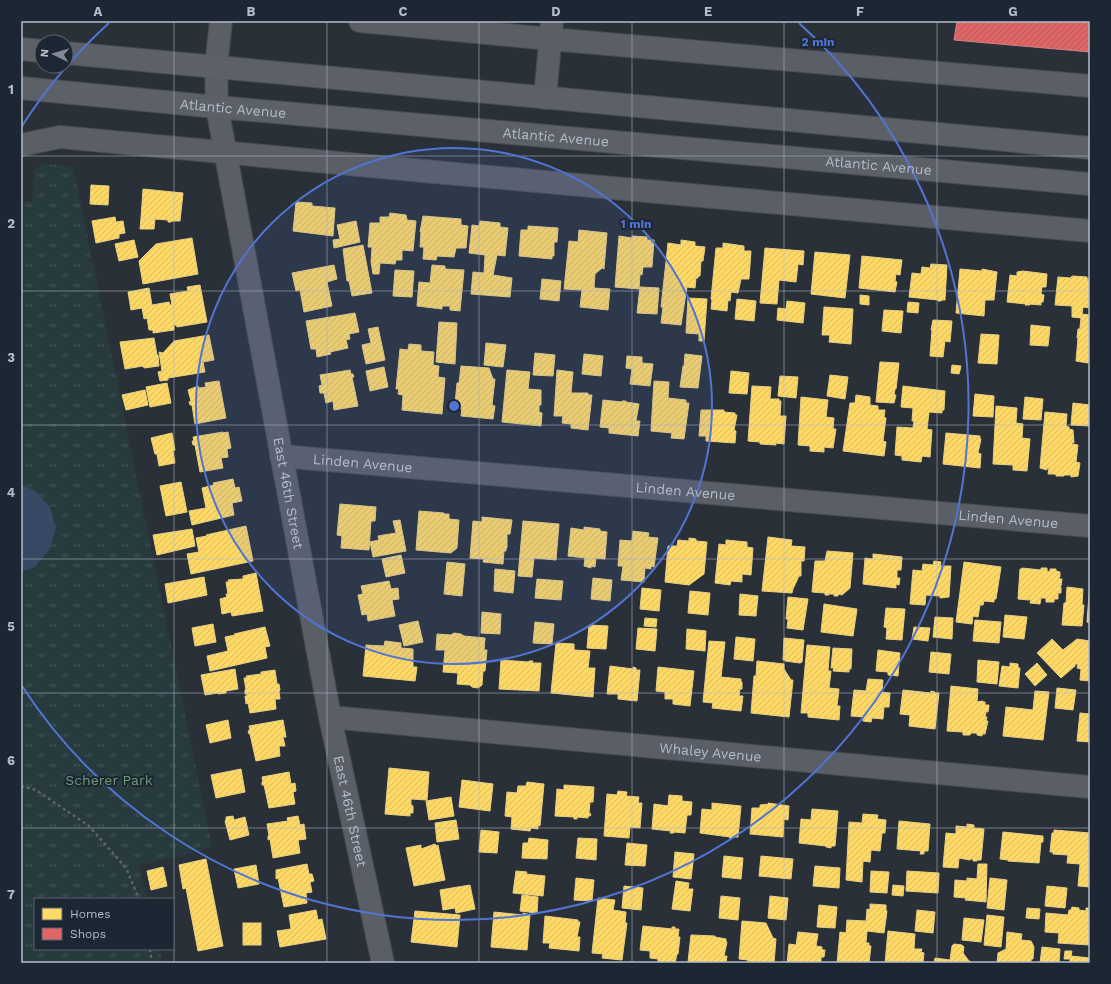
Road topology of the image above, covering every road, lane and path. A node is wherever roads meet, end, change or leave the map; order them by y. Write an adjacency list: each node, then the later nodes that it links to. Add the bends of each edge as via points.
1 (221, 21): 7 (street, East 46th Street)
2 (360, 21): 3 (street)
3 (551, 30): 8 (street); 10 (street)
4 (21, 49): 5 (main road)
5 (34, 50)
6 (74, 54): 7 (main road)
7 (216, 67): 10 (main road); 11 (street, East 46th Street)
8 (1090, 86)
9 (21, 88): 11 (main road, Atlantic Avenue)
10 (545, 98): 13 (main road)
11 (217, 107): 14 (street, East 46th Street); 15 (main road, Atlantic Avenue)
12 (21, 145): 14 (street, via 60,137)
13 (1090, 148)
14 (226, 152): 16 (street); 17 (street, East 46th Street)
15 (1090, 184)
16 (1090, 231)
17 (281, 456): 18 (street, Linden Avenue); 19 (street, East 46th Street)
18 (1090, 526)
19 (330, 717): 21 (street, Whaley Avenue); 25 (street, East 46th Street)
20 (21, 786): 22 (path, via 36,790 89,826 126,868)
21 (1090, 786)
22 (139, 898)
23 (150, 950): 24 (path)
24 (152, 963)
25 (383, 963)

